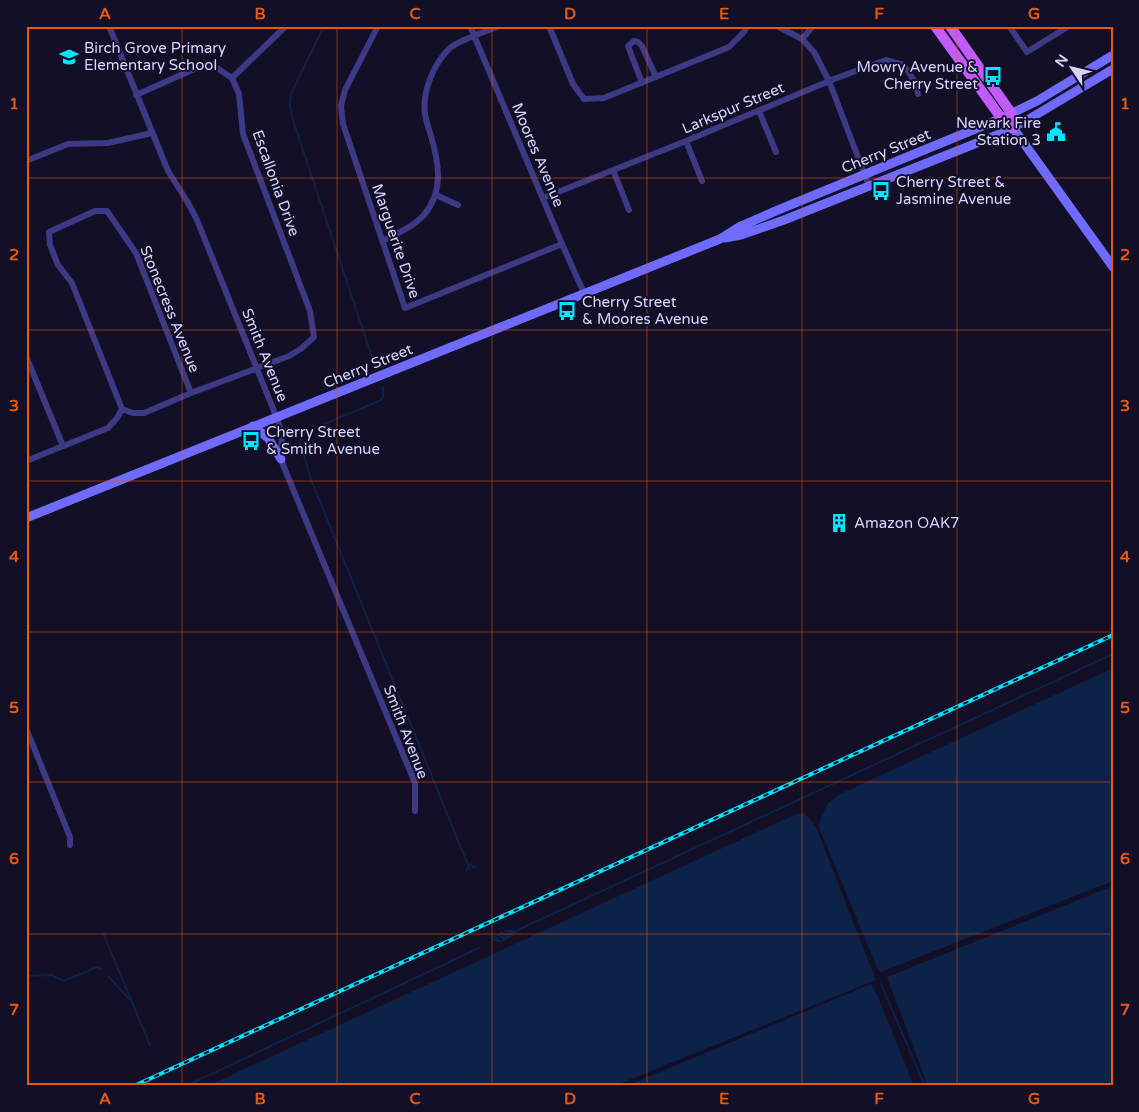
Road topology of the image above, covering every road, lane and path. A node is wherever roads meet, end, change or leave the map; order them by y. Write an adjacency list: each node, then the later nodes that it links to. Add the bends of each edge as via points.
1 (286, 26): 19 (street)
2 (378, 26): 40 (street, Marguerite Drive, via 345,90 341,106 343,124)
3 (470, 26): 14 (street, Moores Avenue)
4 (499, 26): 14 (street)
5 (549, 26): 21 (street, via 573,84 584,100 604,98)
6 (747, 26): 18 (street, via 729,48)
7 (777, 26): 15 (street)
8 (813, 26): 15 (street)
9 (935, 26): 25 (main road)
10 (950, 26): 25 (main road)
11 (1009, 26): 12 (street, via 1027,52)
12 (1069, 26)
13 (112, 27): 23 (street, Smith Avenue)
14 (474, 36): 35 (street, via 451,47 436,65 427,90 425,113 439,170); 36 (street, Moores Avenue)
15 (802, 39): 20 (street, via 814,52)
16 (1113, 55): 25 (main road, Cherry Street)
17 (1113, 69): 26 (main road, Cherry Street)
18 (656, 77): 21 (street); 21 (street, via 642,46 634,41 628,46)
19 (232, 78): 23 (street, via 217,68 199,67); 45 (street, Escallonia Drive, via 239,94 243,134 310,311 314,337 289,356)
20 (830, 81): 22 (street, Larkspur Street, via 886,60 904,64); 24 (street, Larkspur Street); 32 (street)
21 (642, 83)
22 (918, 94)
23 (136, 95): 27 (street, Smith Avenue)
24 (759, 111): 28 (street, Larkspur Street); 29 (street)
25 (1007, 116): 26 (main road); 32 (main road, Cherry Street)
26 (1013, 128): 34 (main road, Cherry Street); 42 (main road)
27 (152, 133): 30 (street, via 108,143 68,144); 45 (street, Smith Avenue, via 168,171 197,220)
28 (686, 141): 31 (street, Larkspur Street); 33 (street)
29 (776, 152)
30 (26, 161)
31 (613, 170): 36 (street, Larkspur Street); 38 (street)
32 (864, 174): 34 (street); 39 (main road, Cherry Street, via 739,227)
33 (702, 181)
34 (869, 186): 39 (main road, Cherry Street, via 759,229)
35 (436, 195): 37 (street); 40 (street, via 424,215 411,226)
36 (543, 198): 41 (street, Moores Avenue)
37 (458, 205)
38 (629, 210)
39 (720, 239): 43 (main road, Cherry Street)
40 (382, 241): 41 (street, Marguerite Drive, via 405,308)
41 (562, 244): 43 (street, Moores Avenue)
42 (1113, 267)
43 (584, 293): 48 (main road, Cherry Street)
44 (26, 356): 50 (street)
45 (257, 368): 46 (street); 48 (street, Smith Avenue)
46 (191, 393): 47 (street, via 144,413); 47 (street, Stonecress Avenue, via 136,253 107,212 95,211 49,232 50,245 58,265 72,283)
47 (122, 409): 50 (street, via 108,428)
48 (276, 416): 49 (main road, Cherry Street); 52 (street, Smith Avenue, via 282,432)
49 (253, 426): 52 (main road, via 268,438); 53 (main road, Cherry Street)
50 (63, 446): 51 (street)
51 (26, 460)
52 (281, 460): 55 (street, Smith Avenue, via 415,783)
53 (26, 518)
54 (26, 728): 56 (street, via 70,837)
55 (416, 811)
56 (70, 845)

